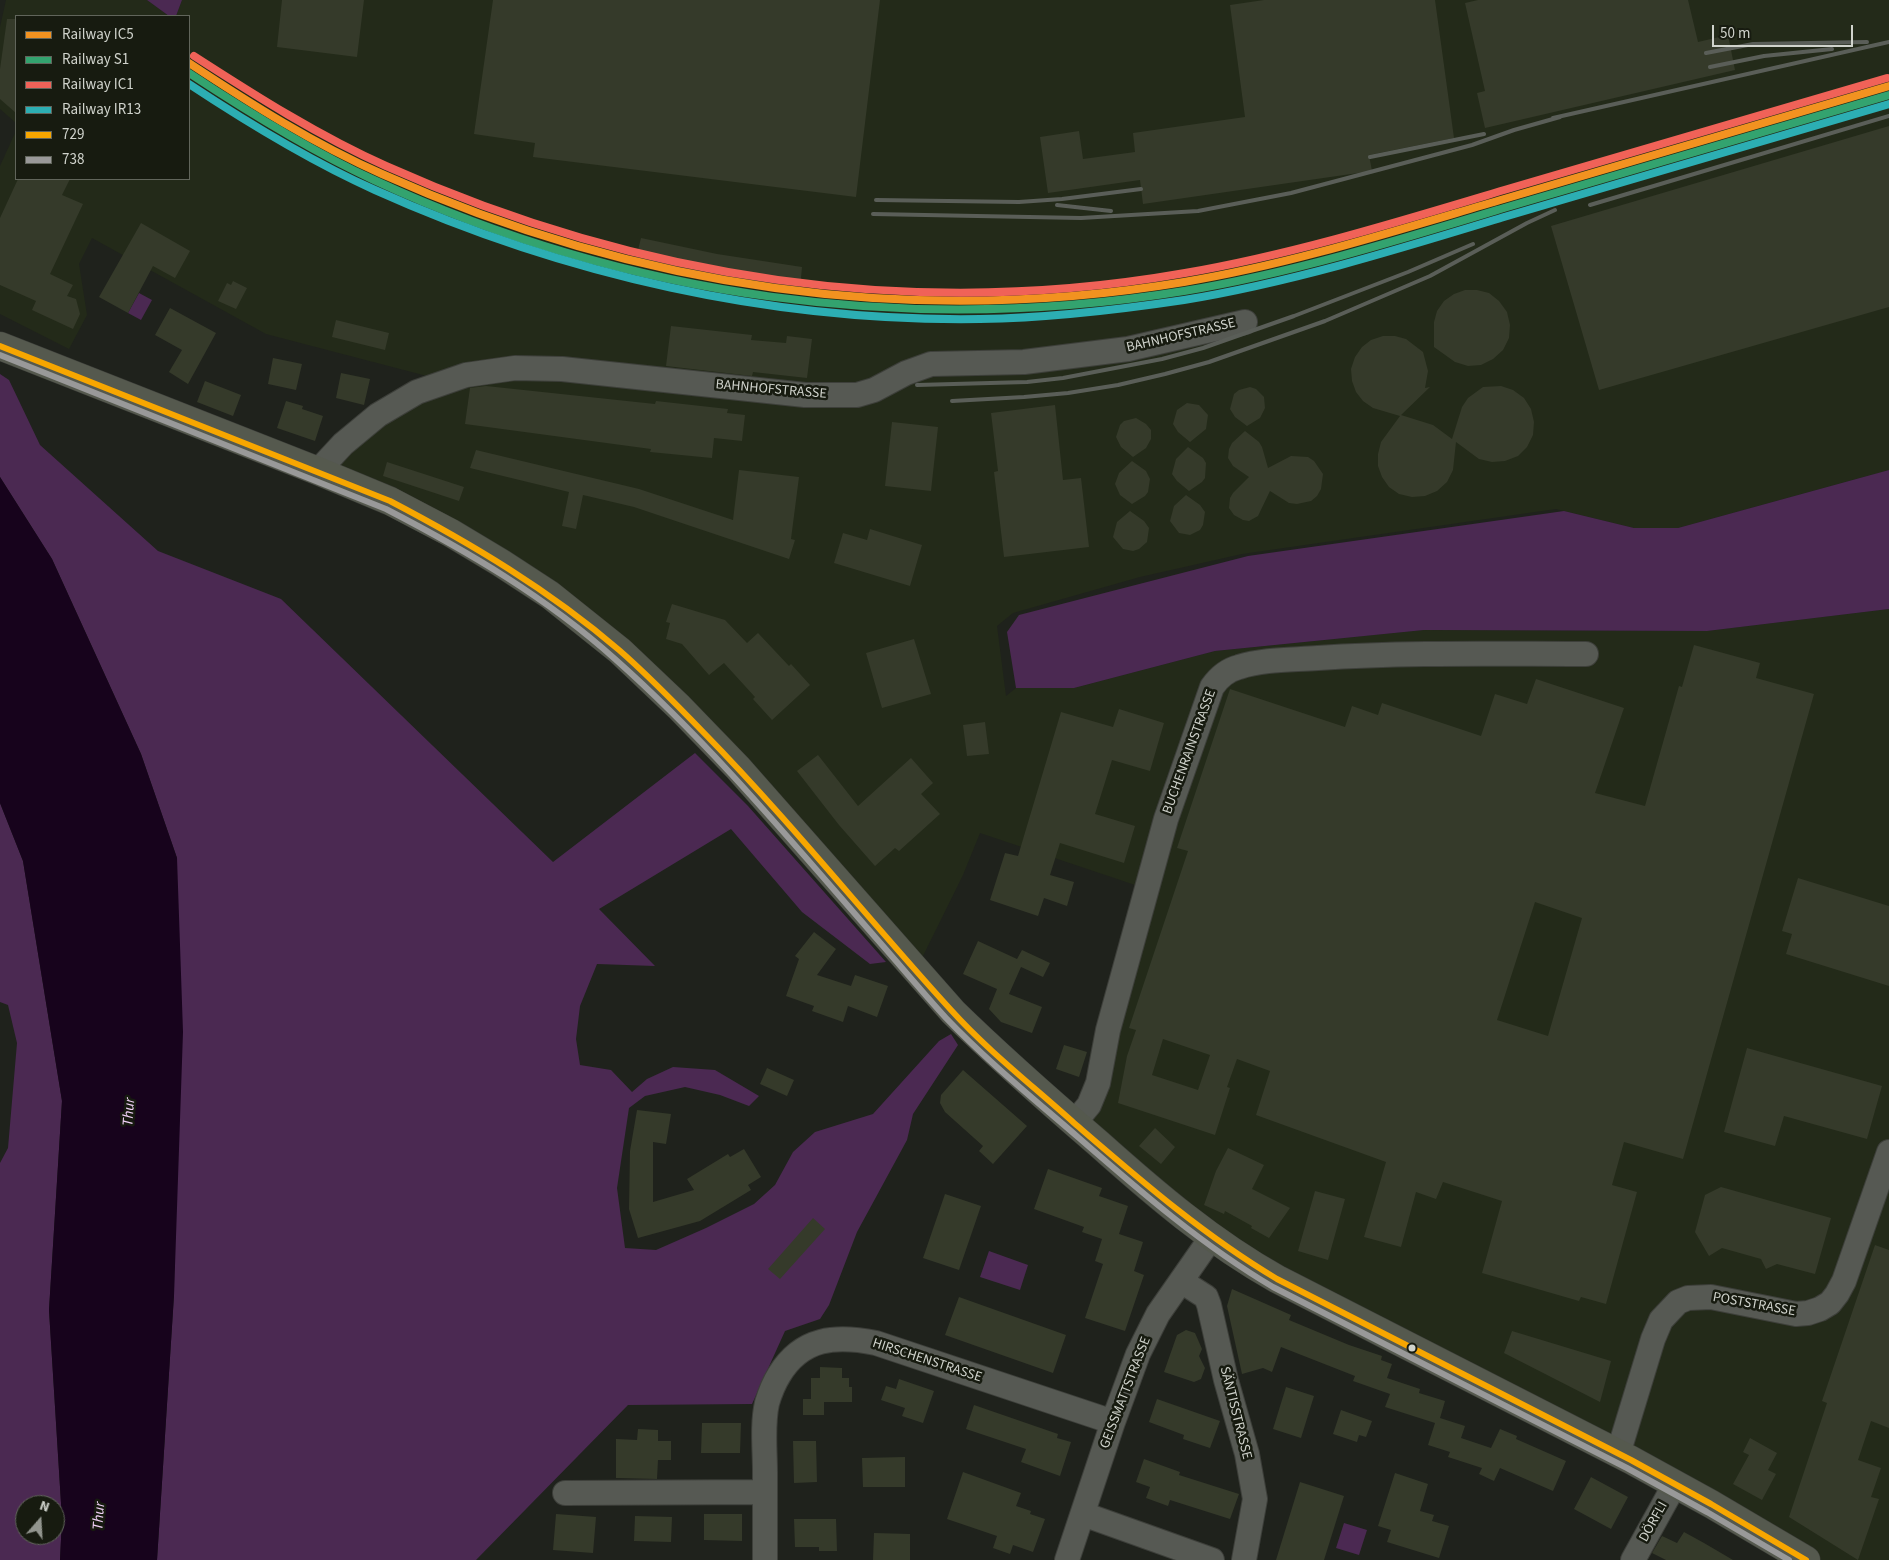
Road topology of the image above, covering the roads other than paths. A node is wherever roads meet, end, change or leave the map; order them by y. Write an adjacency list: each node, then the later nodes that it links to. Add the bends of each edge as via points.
1 (1246, 322): 3 (street, BAHNHOFSTRASSE, via 1128,349 1024,362 931,364 858,395 805,394 562,369 515,368 466,375 417,392 378,414)
2 (0, 346): 3 (main road)
3 (318, 471): 5 (main road, via 390,502 468,543 550,595 620,651 738,768 953,1012)
4 (1586, 654): 5 (street, BUCHENRAINSTRASSE, via 1353,655 1258,662 1219,677 1212,687 1166,819 1108,1030 1098,1083 1089,1105)
5 (1074, 1123): 7 (main road)
6 (1889, 1152): 10 (street, POSTSTRASSE, via 1844,1281 1830,1303 1808,1313 1796,1314 1699,1296 1678,1302 1669,1310 1653,1339)
7 (1211, 1238): 8 (street, GEISSMATTSTRASSE); 10 (main road, via 1277,1279)
8 (1181, 1281): 9 (street, GEISSMATTSTRASSE, via 1158,1314 1138,1354); 18 (street, SÄNTISSTRASSE, via 1206,1297 1247,1454 1255,1499)
9 (1113, 1422): 12 (street, HIRSCHENSTRASSE, via 881,1345 848,1339 828,1340 809,1346 788,1360 775,1383 767,1403); 14 (street, GEISSMATTSTRASSE)
10 (1618, 1454): 11 (main road)
11 (1675, 1484): 19 (street, DÖRFLI); 20 (main road)
12 (765, 1492): 13 (street); 15 (street, HIRSCHENSTRASSE)
13 (564, 1493)
14 (1083, 1514): 16 (street, GEISSMATTSTRASSE); 17 (street)
15 (765, 1560)
16 (1067, 1560)
17 (1212, 1560)
18 (1244, 1560)
19 (1633, 1560)
20 (1806, 1560)

